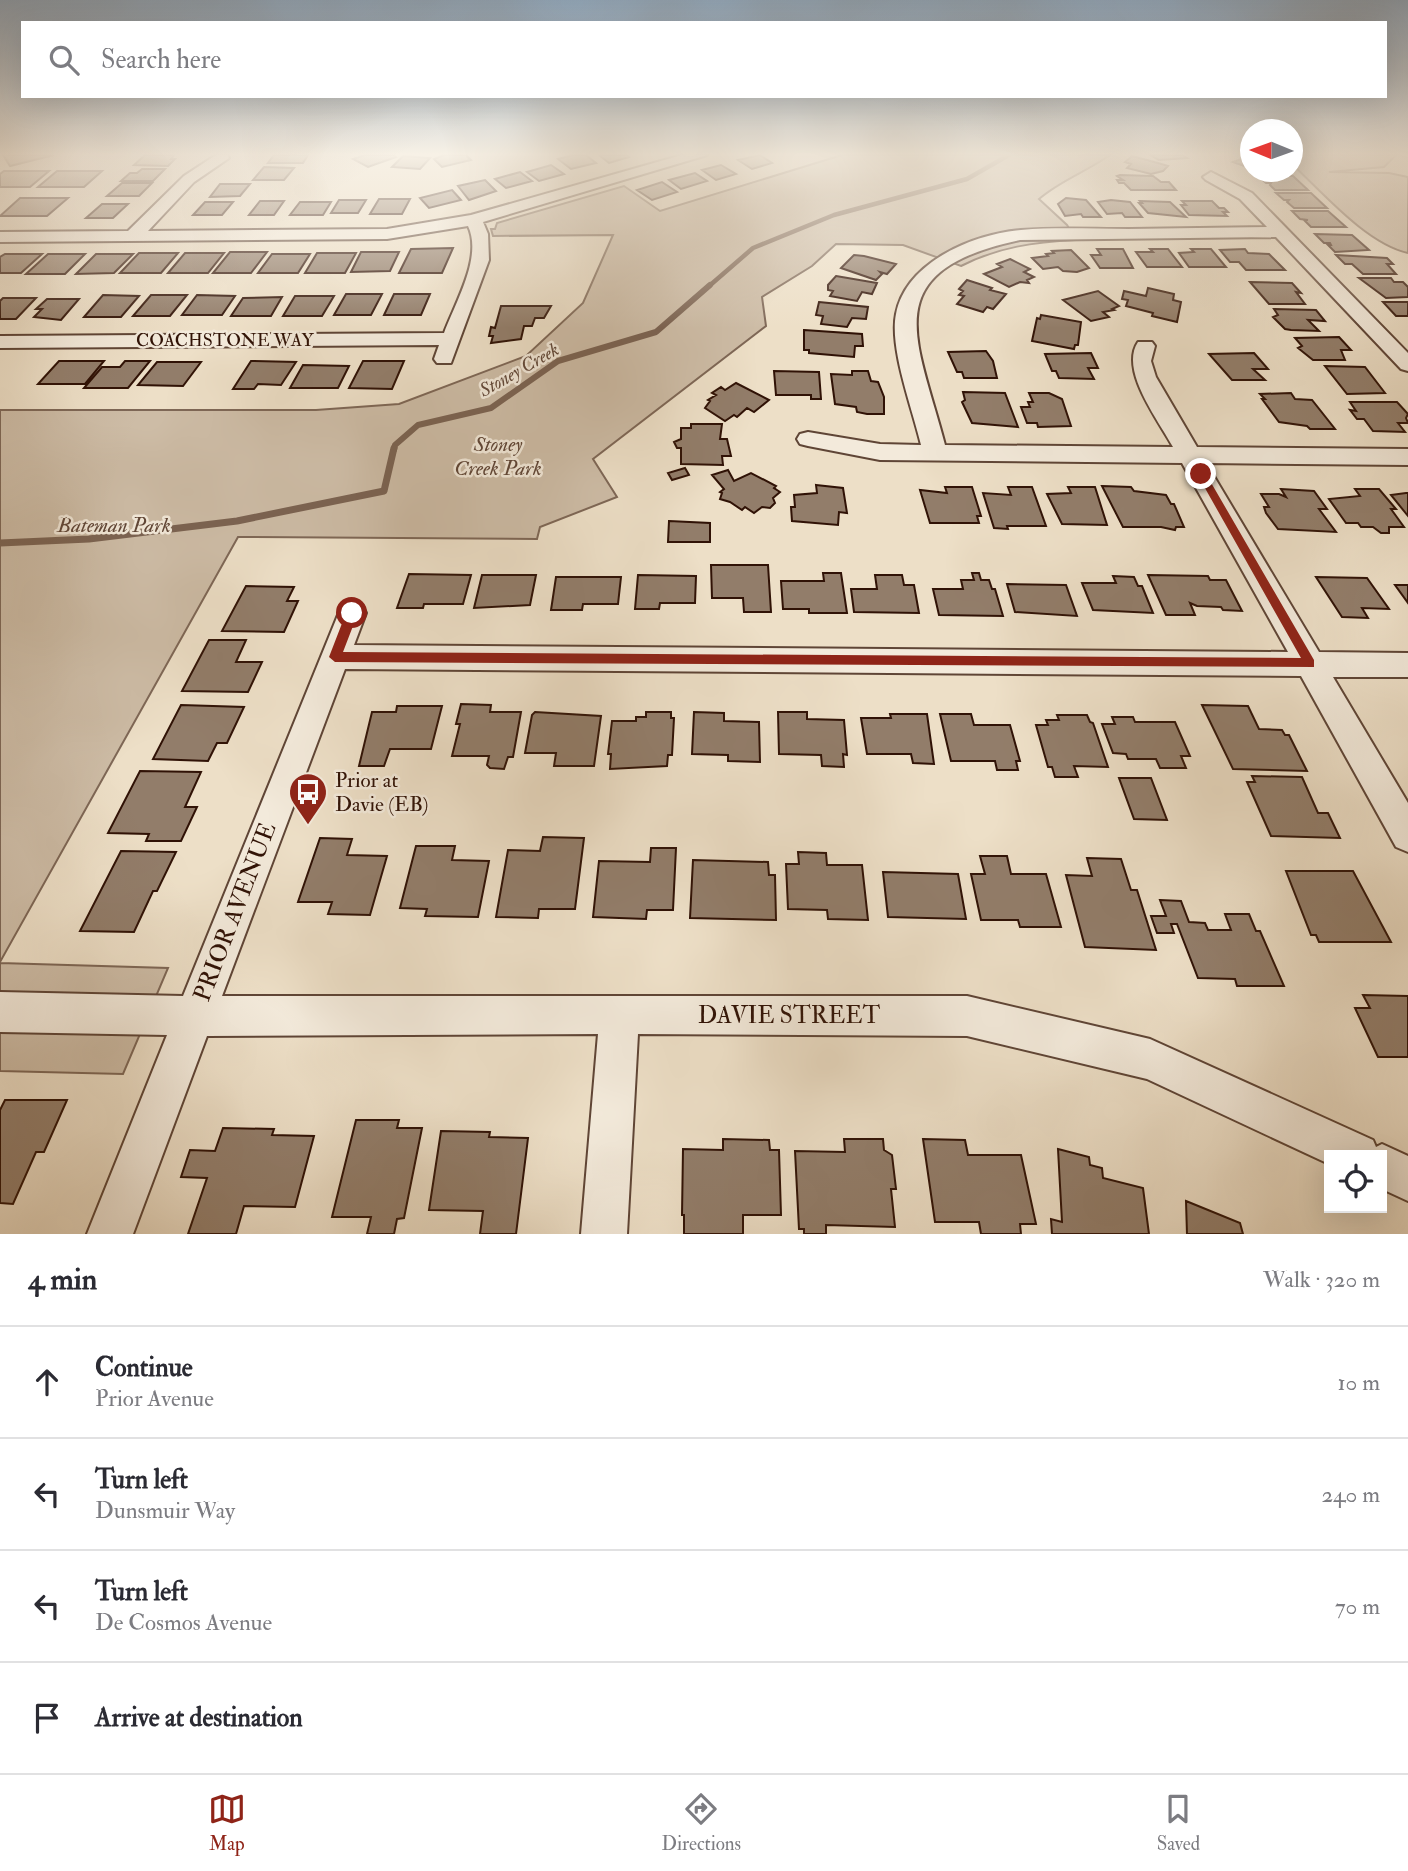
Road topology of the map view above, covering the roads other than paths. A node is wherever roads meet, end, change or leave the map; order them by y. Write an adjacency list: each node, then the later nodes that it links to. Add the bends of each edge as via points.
1 (156, 213): 6 (street)
2 (499, 213): 4 (street)
3 (1262, 213): 5 (street)
4 (473, 220): 6 (street, via 364,235); 8 (street, via 480,234 480,260)
5 (1281, 232): 12 (street); 14 (street, via 1020,235 948,259 912,294 905,315)
6 (133, 236): 7 (street)
7 (0, 237)
8 (451, 339): 9 (street, COACHSTONE WAY); 11 (street)
9 (0, 342)
10 (1145, 346): 15 (street, via 1141,361 1145,377)
11 (444, 359)
12 (1408, 365)
13 (808, 439): 14 (street, via 880,452)
14 (936, 453): 15 (street)
15 (1192, 457): 16 (street); 19 (street)
16 (1408, 457)
17 (352, 613): 18 (street, PRIOR AVENUE)
18 (335, 657): 19 (street); 24 (street, PRIOR AVENUE)
19 (1310, 663): 20 (street); 21 (street)
20 (1408, 665)
21 (1408, 835)
22 (0, 1012): 24 (street, DAVIE STREET)
23 (619, 1014): 24 (street, DAVIE STREET); 25 (street, DAVIE STREET, via 967,1016 1150,1059); 29 (street)
24 (195, 1016): 28 (street, PRIOR AVENUE)
25 (1347, 1150)
26 (1387, 1168): 27 (street)
27 (1408, 1179)
28 (110, 1234)
29 (604, 1234)

